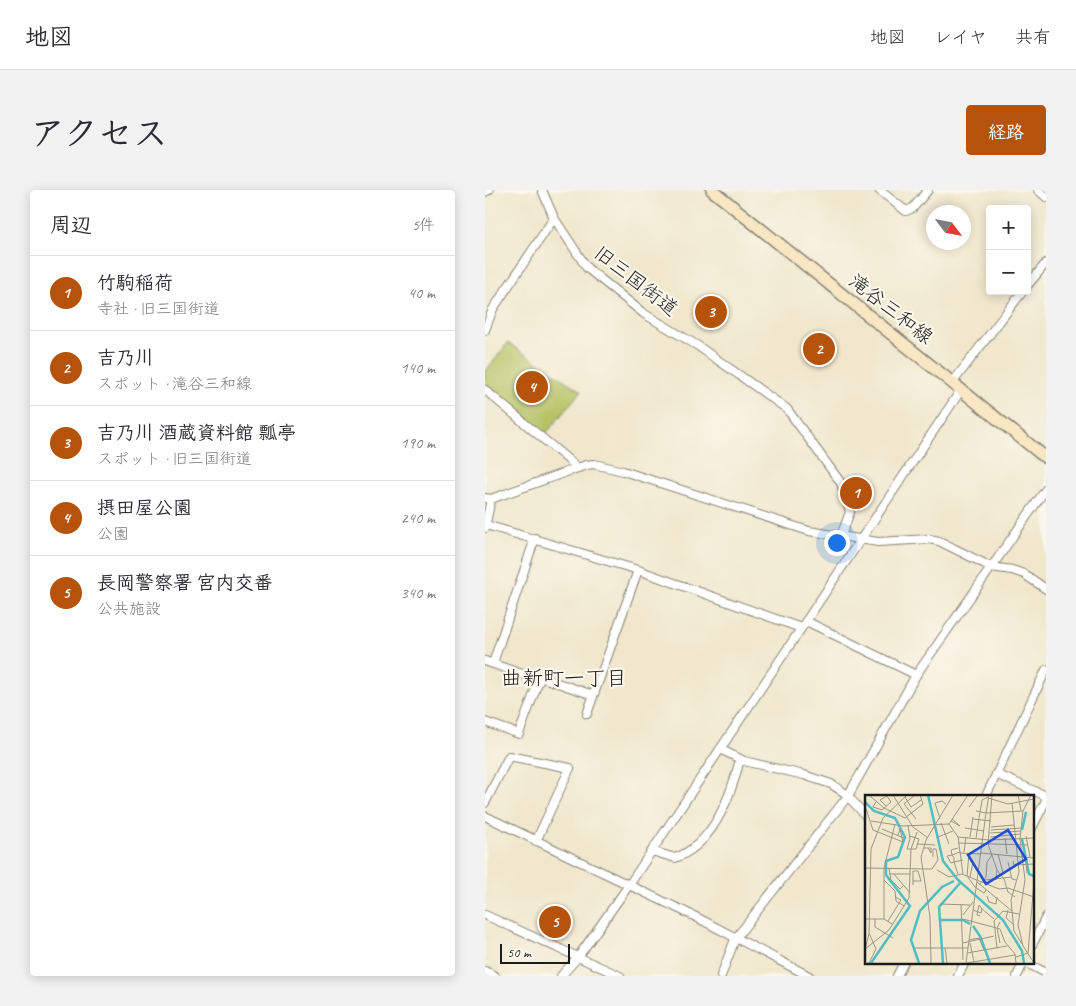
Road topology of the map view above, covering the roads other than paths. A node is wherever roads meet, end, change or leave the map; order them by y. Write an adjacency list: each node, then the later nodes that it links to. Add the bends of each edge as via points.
1 (489, 190): 7 (street)
2 (542, 190): 9 (street, 旧三国街道)
3 (712, 190): 14 (main road, 滝谷三和線)
4 (879, 190): 5 (street, via 906,211 913,208)
5 (928, 190)
6 (1038, 190): 8 (street)
7 (485, 192)
8 (1046, 197)
9 (554, 218): 13 (street, via 493,309); 22 (street, 旧三国街道, via 587,268 643,313 699,346 787,410 841,483 850,512)
10 (1046, 263): 11 (street)
11 (1031, 281)
12 (1020, 295): 14 (street)
13 (485, 330)
14 (953, 382): 16 (main road, 滝谷三和線)
15 (485, 390): 18 (street)
16 (961, 390): 17 (main road, 滝谷三和線); 24 (street)
17 (1046, 458)
18 (578, 468): 20 (street); 22 (street, via 593,464 616,469 795,527)
19 (1046, 489): 25 (street)
20 (488, 498): 21 (street)
21 (486, 526): 23 (street)
22 (841, 536): 24 (street)
23 (535, 538): 26 (street); 30 (street)
24 (863, 539): 25 (street, via 888,543 939,542); 28 (street)
25 (991, 567): 27 (street, via 1024,574); 32 (street)
26 (638, 570): 29 (street); 34 (street)
27 (1046, 589)
28 (806, 621): 29 (street); 32 (street)
29 (801, 628): 37 (street)
30 (489, 662): 33 (street)
31 (1046, 670): 39 (street)
32 (916, 674): 41 (street)
33 (539, 680): 34 (street, via 543,678); 36 (street, via 519,734)
34 (593, 695): 35 (street)
35 (587, 714)
36 (485, 722)
37 (720, 749): 38 (street); 49 (street)
38 (740, 759): 41 (street, via 823,780); 49 (street, via 723,809 712,828 693,848 675,858)
39 (996, 774): 40 (street); 42 (street)
40 (986, 795)
41 (848, 796): 45 (street); 53 (street)
42 (1046, 796)
43 (1046, 800): 47 (street)
44 (485, 804): 48 (street, via 509,756 571,768)
45 (865, 815)
46 (485, 816): 48 (street)
47 (1033, 826)
48 (536, 841): 50 (street)
49 (652, 851): 50 (street)
50 (629, 885): 53 (street); 55 (street)
51 (485, 915): 55 (street)
52 (1046, 917): 54 (street)
53 (735, 939): 65 (street); 66 (street)
54 (1033, 943)
55 (578, 957): 63 (street); 64 (street)
56 (903, 964): 67 (street)
57 (964, 964): 68 (street)
58 (1024, 964): 69 (street)
59 (1029, 964): 61 (street)
60 (485, 971): 62 (street)
61 (1046, 973)
62 (495, 976)
63 (561, 976)
64 (620, 976)
65 (721, 976)
66 (809, 976)
67 (897, 976)
68 (958, 976)
69 (1017, 976)

